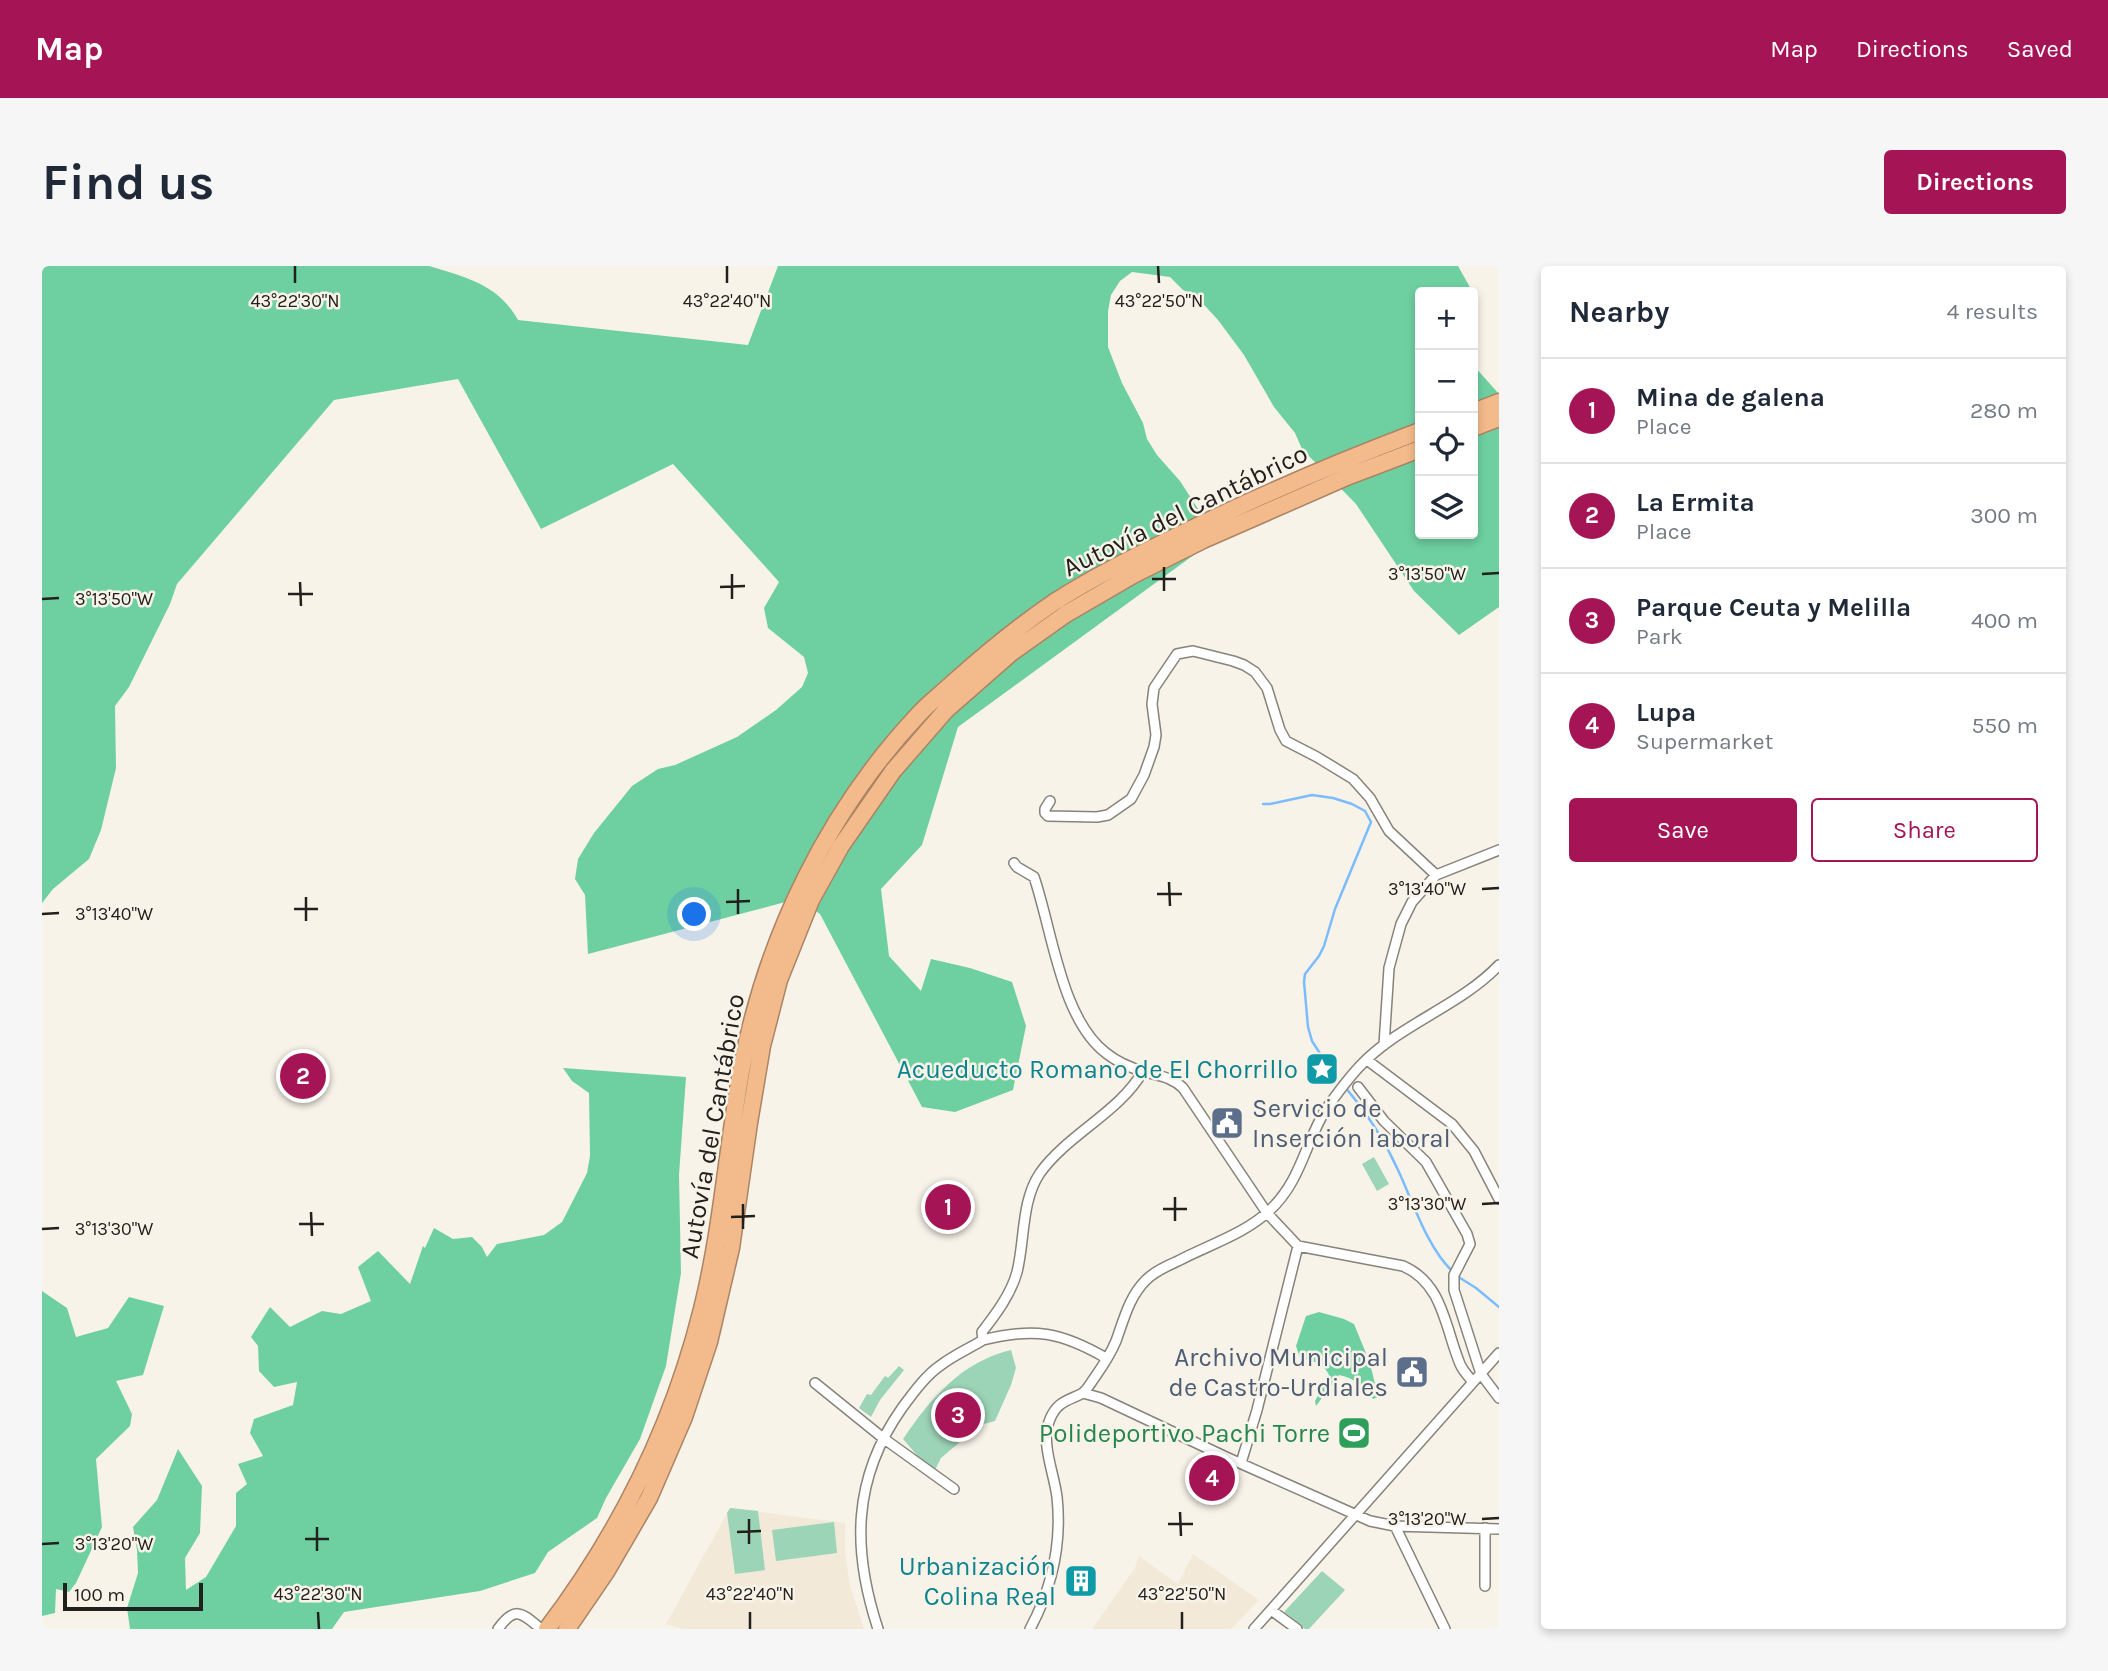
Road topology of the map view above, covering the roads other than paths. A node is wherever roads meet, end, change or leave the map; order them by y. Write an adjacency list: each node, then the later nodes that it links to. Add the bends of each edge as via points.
1 (1499, 402): 2 (highway)
2 (1478, 410)
3 (1499, 418): 4 (highway)
4 (1478, 427)
5 (1415, 433): 39 (highway, Autovía del Cantábrico, via 1198,526 1056,601 986,652 919,714 866,778 817,856 765,974 743,1060 702,1309 670,1412 635,1490 593,1564)
6 (1415, 451): 40 (highway, Autovía del Cantábrico, via 1203,540 1066,614 1011,653 946,710 893,771 841,846 811,900 779,980 748,1123 731,1248 709,1342 684,1417 649,1498)
7 (1050, 801): 10 (street, via 1045,809 1048,816 1097,817 1114,812 1131,799 1154,747 1154,688 1177,654 1193,651 1255,672 1267,688 1286,741 1353,779 1388,831)
8 (1499, 850): 10 (street)
9 (1014, 863): 14 (street, via 1034,877 1066,991 1087,1032 1110,1056)
10 (1436, 875): 12 (street, via 1412,902 1393,947)
11 (1499, 965): 12 (street, via 1458,999)
12 (1384, 1045): 13 (street)
13 (1367, 1060): 16 (street, via 1452,1124 1474,1150); 17 (street, via 1326,1110 1290,1187)
14 (1143, 1071): 17 (street, via 1184,1088); 19 (street, via 1123,1097 1059,1150 1039,1175 1026,1211 1016,1275 982,1332)
15 (1358, 1087): 22 (street, via 1384,1121 1426,1162 1460,1218 1470,1244 1455,1272 1454,1290)
16 (1499, 1199)
17 (1267, 1213): 18 (street); 21 (street, via 1147,1279 1123,1315)
18 (1298, 1247): 23 (street, via 1416,1272 1436,1295 1461,1367); 28 (street)
19 (983, 1340): 21 (street, via 1024,1332 1050,1335 1072,1340); 27 (street, via 940,1366 911,1395)
20 (1499, 1353): 22 (street)
21 (1106, 1358): 25 (street)
22 (1480, 1374): 23 (street); 26 (street)
23 (1473, 1382): 30 (street)
24 (815, 1383): 27 (street)
25 (1083, 1393): 28 (street); 41 (street, via 1057,1407 1046,1432 1059,1524 1051,1581)
26 (1499, 1398)
27 (883, 1438): 29 (street); 36 (street, via 861,1516 863,1571)
28 (1241, 1463): 30 (street)
29 (954, 1489)
30 (1356, 1514): 31 (street); 35 (street)
31 (1395, 1525): 32 (street); 44 (street)
32 (1485, 1528): 33 (street); 34 (street)
33 (1499, 1529)
34 (1485, 1586)
35 (1271, 1610): 42 (street); 43 (street)
36 (878, 1628)
37 (498, 1629): 38 (street, via 508,1616 518,1613)
38 (541, 1629)
39 (547, 1629)
40 (567, 1629)
41 (1030, 1629)
42 (1254, 1629)
43 (1297, 1629)
44 (1445, 1629)

